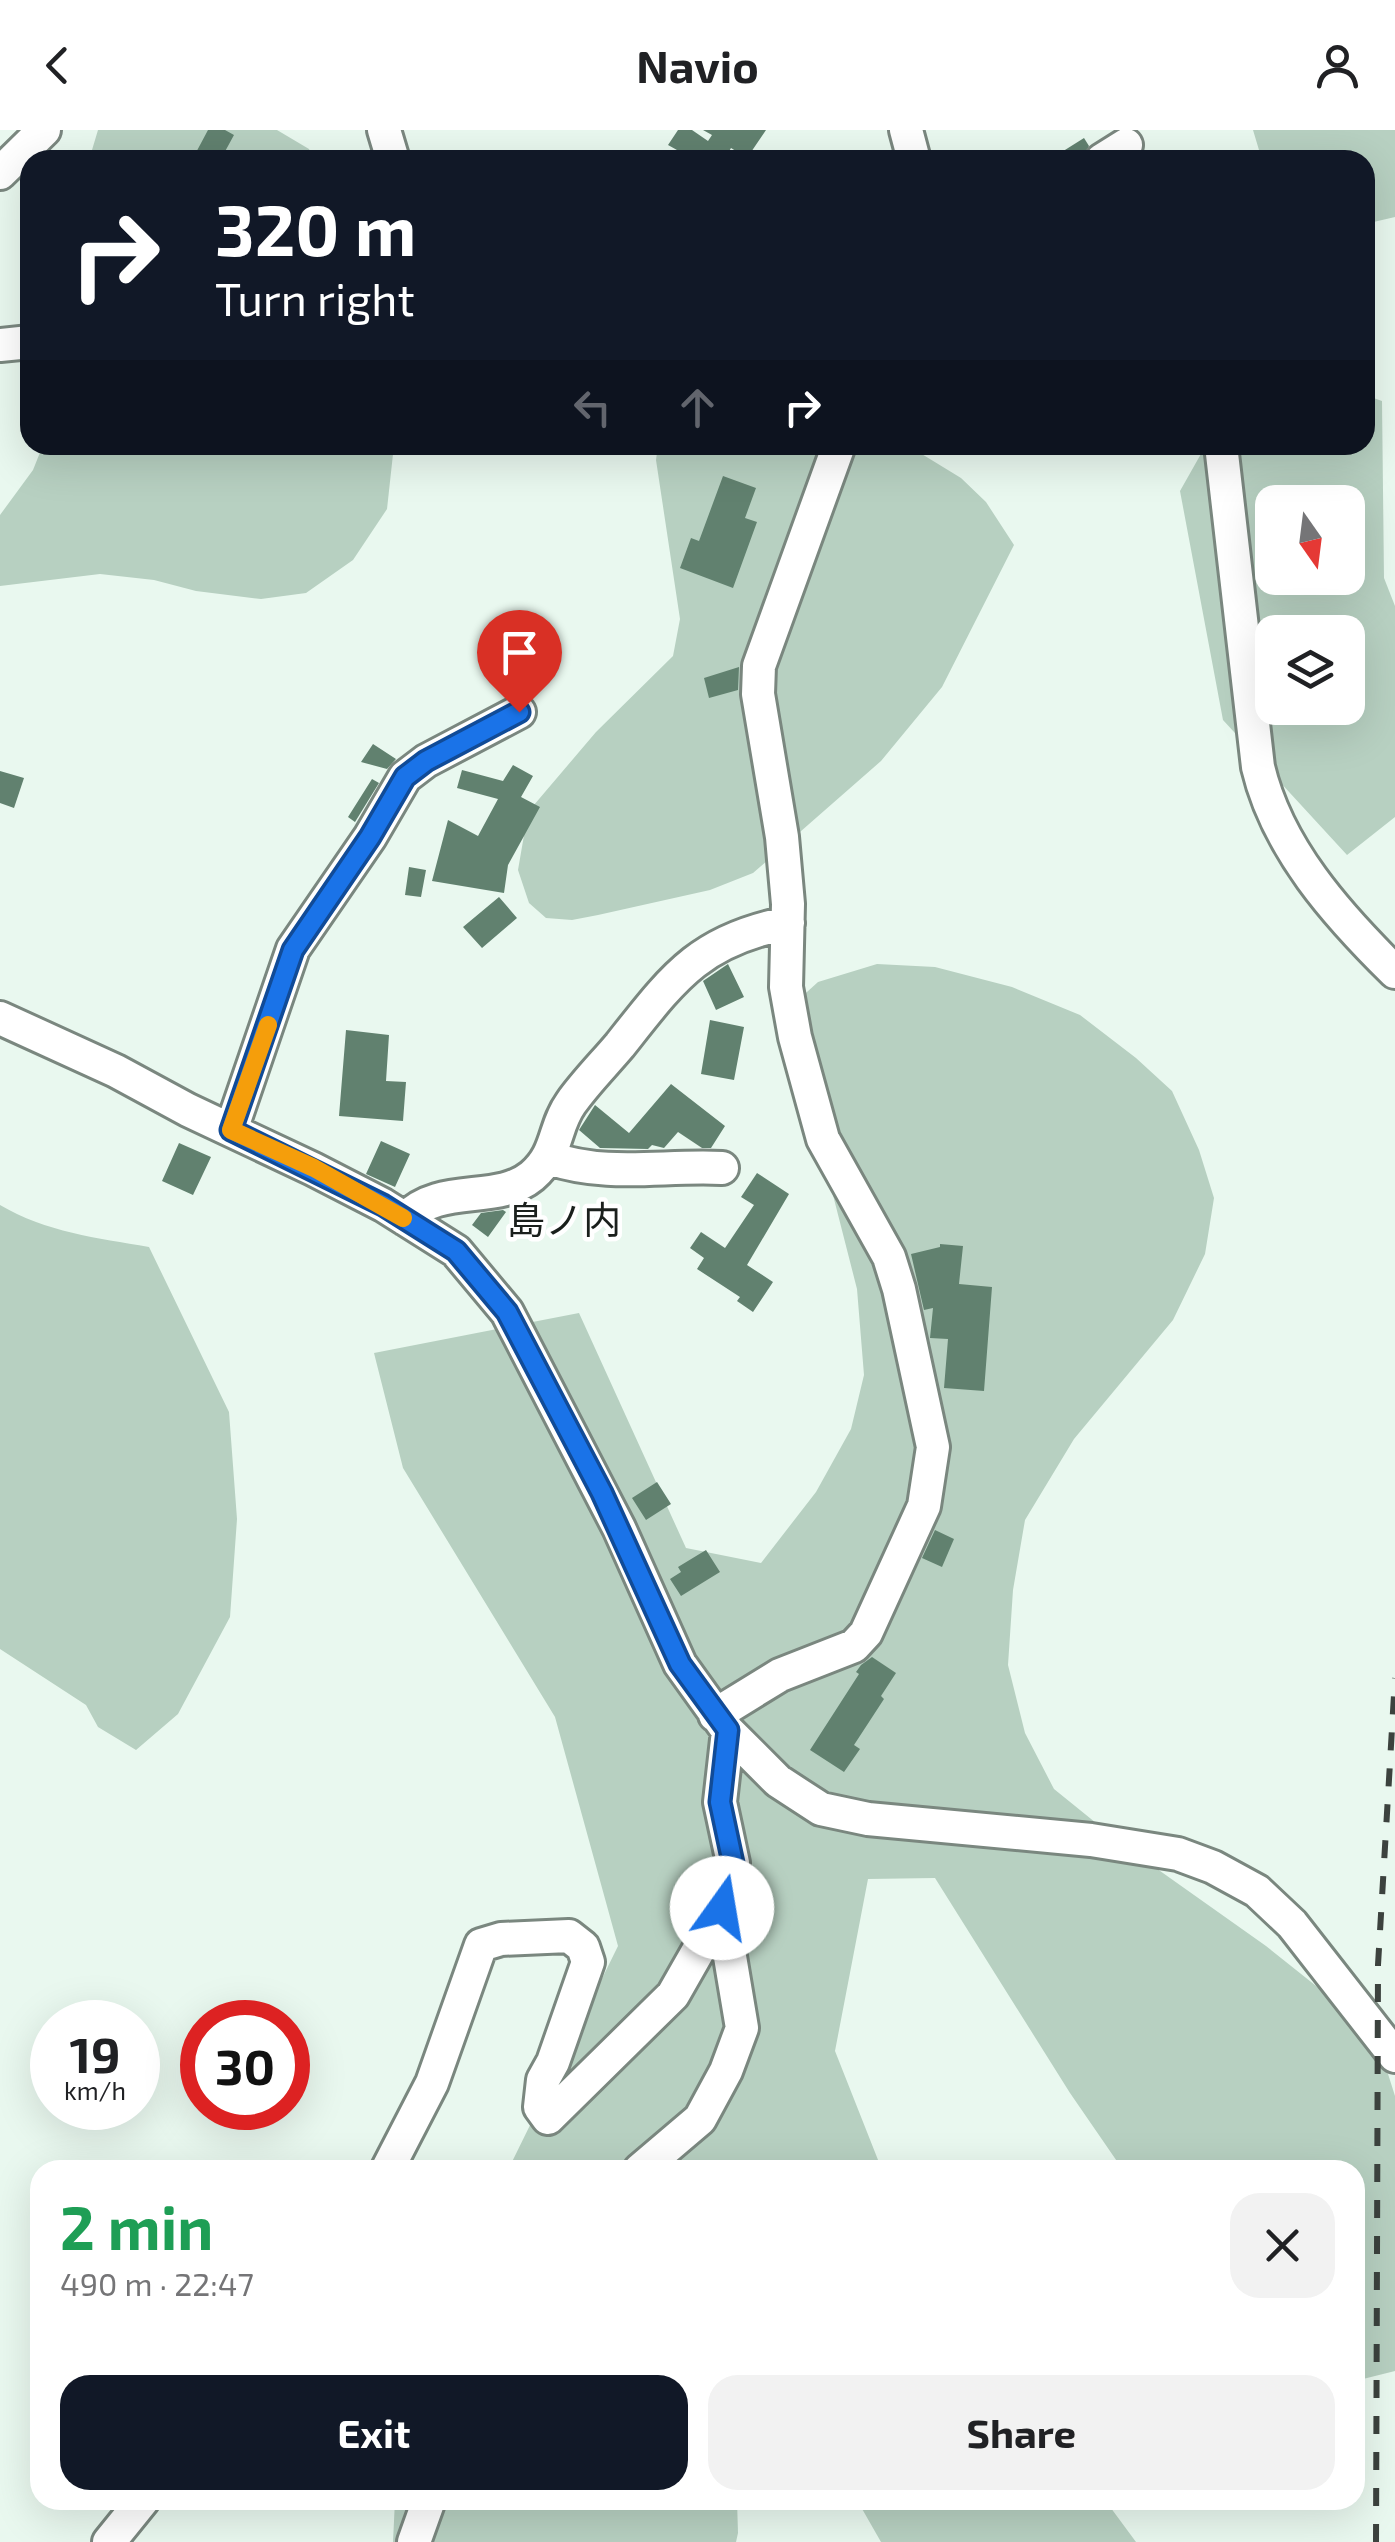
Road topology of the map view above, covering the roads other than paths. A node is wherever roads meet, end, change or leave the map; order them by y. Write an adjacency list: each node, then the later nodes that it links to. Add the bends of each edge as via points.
1 (44, 130): 2 (street)
2 (24, 150)
3 (20, 153): 4 (street)
4 (0, 173)
5 (835, 455): 8 (street, via 759,666)
6 (1222, 455): 9 (street, via 1264,792 1315,883)
7 (519, 712): 11 (street, via 405,777 293,950)
8 (788, 923): 12 (street, via 721,942 666,986 569,1105); 15 (street, via 786,987 810,1094 824,1139 890,1257 934,1446 924,1506 866,1633 854,1646 780,1675)
9 (1395, 972)
10 (0, 1018): 11 (street)
11 (231, 1130): 14 (street)
12 (549, 1158): 13 (street, via 605,1171); 14 (street, via 526,1181 429,1201)
13 (722, 1168)
14 (405, 1219): 15 (street, via 456,1251 507,1312 602,1493 680,1664)
15 (722, 1722): 16 (street, via 720,1802 733,1863); 17 (street, via 778,1781 821,1809 1178,1854 1228,1874 1292,1924)
16 (722, 1908): 18 (street, via 674,1995 548,2118 540,2107 544,2080 588,1962 583,1947 569,1936 481,1945 432,2083); 19 (street, via 742,2028 700,2119)
17 (1395, 2056)
18 (392, 2160)
19 (652, 2160)
20 (136, 2510): 22 (street)
21 (425, 2510): 23 (street)
22 (109, 2542)
23 (414, 2542)

